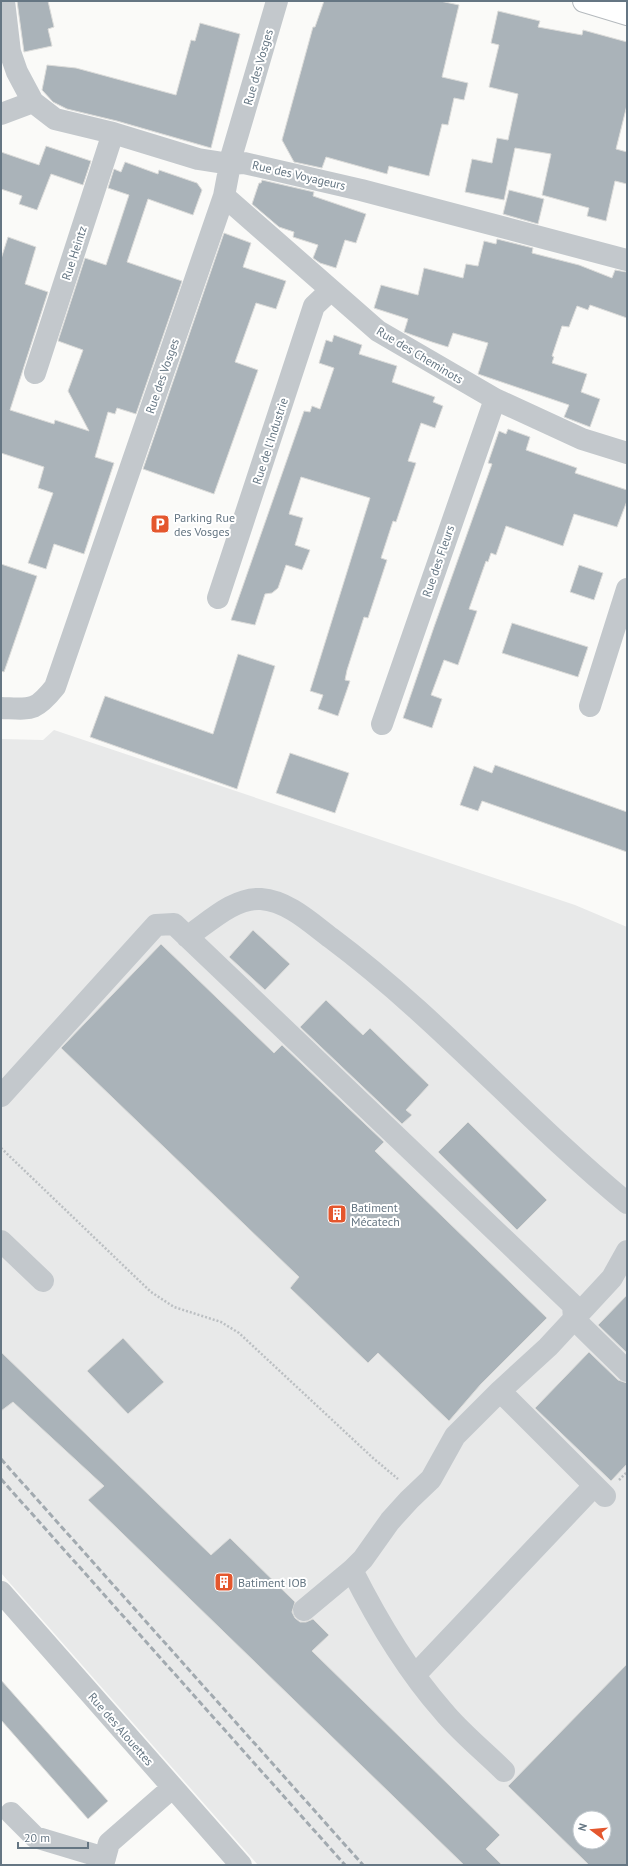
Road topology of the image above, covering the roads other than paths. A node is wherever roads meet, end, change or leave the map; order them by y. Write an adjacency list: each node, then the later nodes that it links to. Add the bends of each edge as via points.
1 (4, 1): 5 (street, Rue des Voyageurs, via 10,52)
2 (277, 1): 8 (street, Rue des Vosges)
3 (584, 1): 4 (main road)
4 (627, 14)
5 (32, 102): 6 (street); 7 (street, Rue des Voyageurs, via 55,119)
6 (1, 114)
7 (113, 133): 8 (street, Rue des Voyageurs, via 198,159); 12 (street, Rue Heintz)
8 (230, 164): 9 (street, Rue des Vosges); 10 (street, Rue des Voyageurs, via 244,163 361,190)
9 (224, 196): 11 (street, Rue des Cheminots); 18 (street, Rue des Vosges, via 56,687 43,703 30,709)
10 (627, 260)
11 (331, 290): 13 (street, Rue des Cheminots, via 378,331); 16 (street, Rue de l'Industrie, via 314,306)
12 (35, 373)
13 (495, 399): 14 (street, Rue des Cheminots, via 582,439); 19 (street, Rue des Fleurs)
14 (627, 453)
15 (627, 588): 17 (street)
16 (218, 598)
17 (590, 706)
18 (1, 708)
19 (382, 724)
20 (187, 937): 21 (street, via 174,924 156,925); 22 (street, via 230,907 252,899 274,901 298,914 350,952 455,1043 594,1176); 26 (street, via 573,1305)
21 (1, 1096)
22 (627, 1203)
23 (1, 1241): 25 (street)
24 (627, 1251): 26 (street, via 612,1278)
25 (43, 1281)
26 (574, 1320): 27 (street); 28 (street)
27 (627, 1371)
28 (500, 1391): 29 (street, via 455,1436 431,1479 390,1521); 32 (street, via 600,1491)
29 (352, 1570): 31 (street); 32 (street, via 367,1601)
30 (1, 1592): 34 (street, Rue des Alouettes)
31 (304, 1610)
32 (415, 1674): 33 (street, via 443,1712)
33 (504, 1771)
34 (172, 1788): 36 (street, via 109,1843); 37 (street, Rue des Alouettes)
35 (11, 1814): 36 (street, via 35,1837)
36 (104, 1862)
37 (241, 1865)

